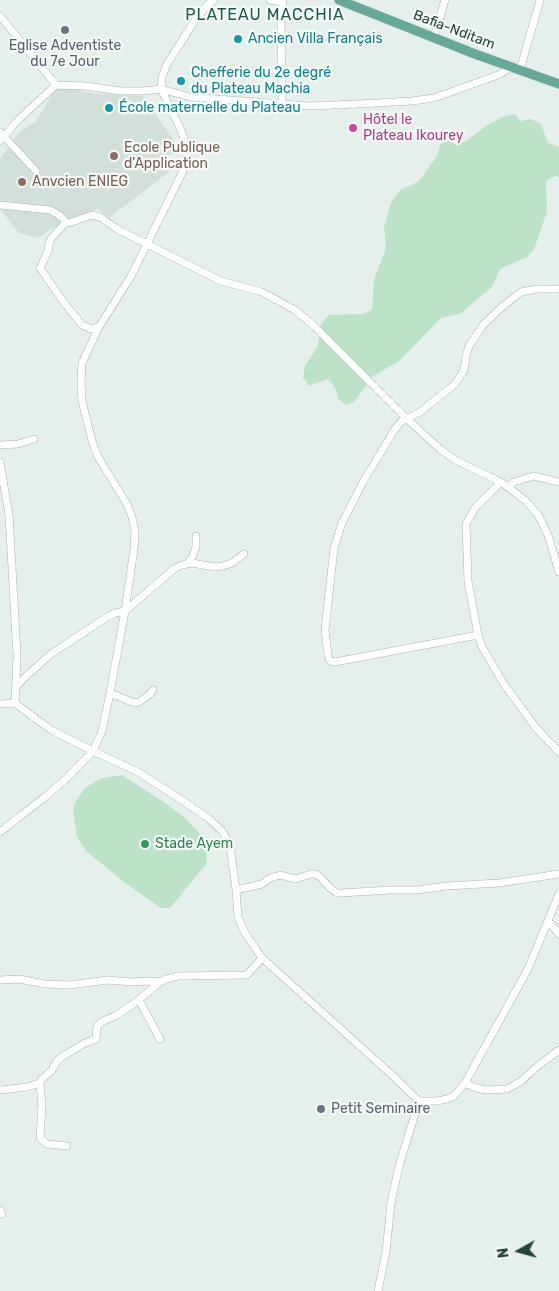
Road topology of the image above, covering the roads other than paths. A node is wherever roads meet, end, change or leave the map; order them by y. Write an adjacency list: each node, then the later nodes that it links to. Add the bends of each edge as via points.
1 (214, 0): 12 (street, via 194,22 167,64)
2 (270, 0): 6 (street)
3 (339, 0): 8 (main road, Bafia-Nditam)
4 (445, 0): 8 (street)
5 (540, 0): 9 (street)
6 (282, 1): 13 (street)
7 (0, 16): 11 (street)
8 (434, 37): 9 (main road, Bafia-Nditam)
9 (516, 69): 10 (main road, Bafia-Nditam); 13 (street, via 434,98 309,106)
10 (559, 84)
11 (56, 85): 12 (street, via 121,91); 14 (street)
12 (161, 89): 13 (street, via 190,97); 18 (street, via 181,130 187,148 187,163)
13 (282, 104)
14 (1, 136): 15 (street)
15 (36, 170)
16 (0, 205): 17 (street, via 50,210)
17 (66, 222): 18 (street, via 96,216); 20 (street, via 50,240 40,268 82,325)
18 (148, 243): 20 (street); 21 (street, via 222,281 262,292 295,310)
19 (557, 288): 21 (street, via 526,290 503,306 484,324 469,346 464,370 455,384 420,412)
20 (99, 327): 34 (street, via 82,363 82,401 98,457 132,517 134,549)
21 (406, 418): 25 (street, via 456,461); 35 (street, via 395,429 342,523 334,548 325,630 328,655 330,661 335,662)
22 (34, 439): 23 (street)
23 (0, 445)
24 (0, 462): 28 (street)
25 (501, 482): 27 (street); 35 (street, via 475,508 466,524 468,581)
26 (559, 482): 27 (street, via 533,476)
27 (508, 487): 33 (street, via 538,515)
28 (9, 515): 29 (street); 36 (street)
29 (0, 519)
30 (196, 536): 32 (street, via 196,547)
31 (244, 554): 32 (street, via 223,566)
32 (187, 564): 34 (street, via 174,568)
33 (559, 572)
34 (125, 611): 36 (street, via 107,617 50,654); 38 (street)
35 (478, 635): 42 (street, via 504,684 536,728)
36 (16, 687): 39 (street)
37 (153, 690): 38 (street, via 134,703)
38 (110, 693): 41 (street, via 102,731)
39 (15, 703): 40 (street); 41 (street, via 53,731)
40 (0, 704)
41 (92, 751): 43 (street, via 68,777); 45 (street, via 138,772 222,830 231,853)
42 (559, 752)
43 (0, 832)
44 (559, 874): 45 (street, via 499,883 342,893 330,888 316,874 296,879 280,875 262,884)
45 (236, 890): 49 (street, via 241,925)
46 (559, 894): 47 (street)
47 (548, 921): 48 (street); 56 (street, via 528,969)
48 (559, 934)
49 (262, 958): 51 (street, via 247,975 178,976); 58 (street)
50 (0, 980): 51 (street, via 70,985 108,980)
51 (160, 982): 52 (street)
52 (139, 1000): 53 (street); 55 (street, via 101,1022 96,1039 63,1056)
53 (160, 1039)
54 (559, 1050): 56 (street, via 507,1089 486,1090)
55 (40, 1083): 57 (street); 59 (street, via 40,1138 47,1144)
56 (466, 1083): 58 (street, via 447,1099)
57 (0, 1090)
58 (419, 1101): 60 (street, via 391,1203)
59 (67, 1146)
60 (378, 1291)

